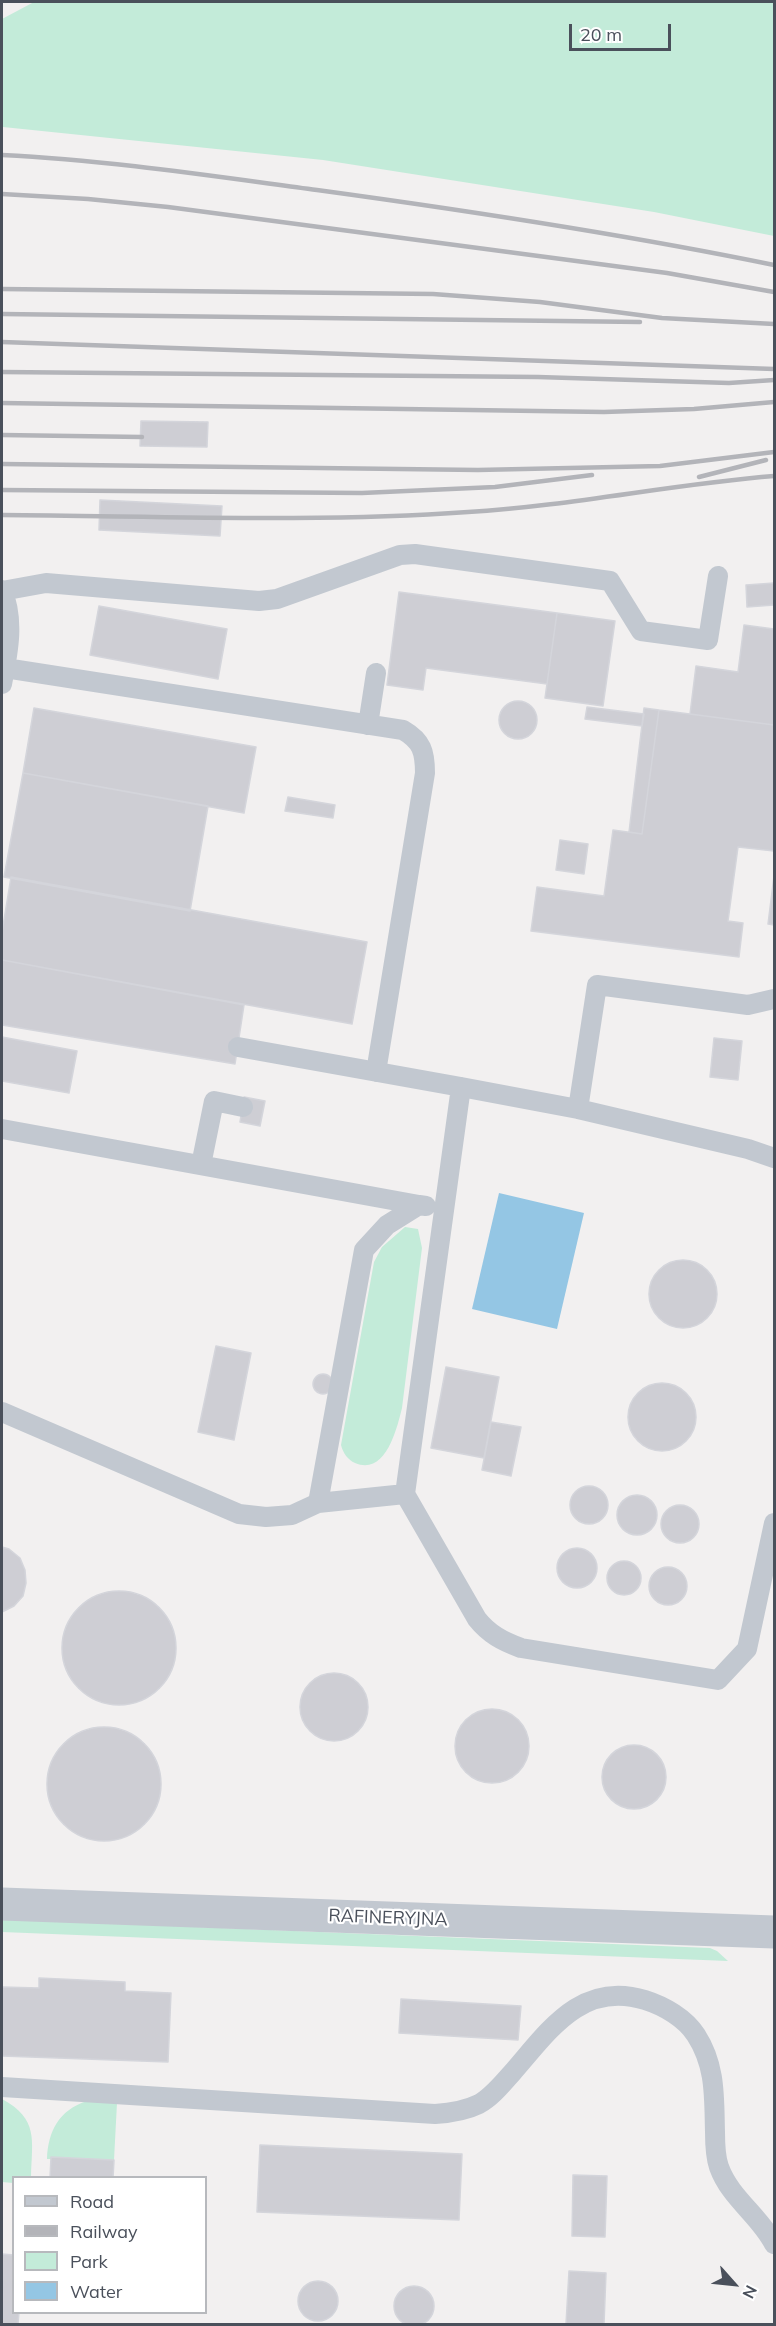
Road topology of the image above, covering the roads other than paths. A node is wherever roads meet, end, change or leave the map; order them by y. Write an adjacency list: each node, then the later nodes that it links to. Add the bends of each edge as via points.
1 (718, 576): 2 (lane, via 708,640 641,631 610,581 415,554 400,555 268,600 46,582)
2 (2, 590): 4 (lane, via 8,609 10,642)
3 (376, 673): 5 (lane)
4 (3, 676): 5 (lane)
5 (368, 725): 8 (lane, via 403,730 422,745 425,757)
6 (774, 999): 11 (lane, via 748,1005 597,985)
7 (238, 1047): 8 (lane)
8 (376, 1072): 9 (lane)
9 (461, 1087): 11 (lane); 16 (lane)
10 (243, 1107): 14 (lane, via 214,1101)
11 (578, 1109): 13 (lane)
12 (2, 1129): 14 (lane)
13 (774, 1158)
14 (201, 1166): 15 (lane)
15 (419, 1205): 16 (lane); 19 (lane, via 387,1225 364,1250)
16 (445, 1208): 18 (lane)
17 (2, 1412): 19 (lane, via 239,1514 292,1515)
18 (405, 1494): 19 (lane); 20 (lane, via 477,1619 502,1642 718,1680 747,1649)
19 (318, 1503)
20 (774, 1523)
21 (2, 1904): 22 (street, RAFINERYJNA)
22 (774, 1932)
23 (2, 2087): 24 (lane, via 435,2114 458,2112 480,2103 498,2088 562,2016 595,1999 637,1997 676,2015 707,2054 714,2079 718,2164 725,2182 768,2231)
24 (774, 2244)

